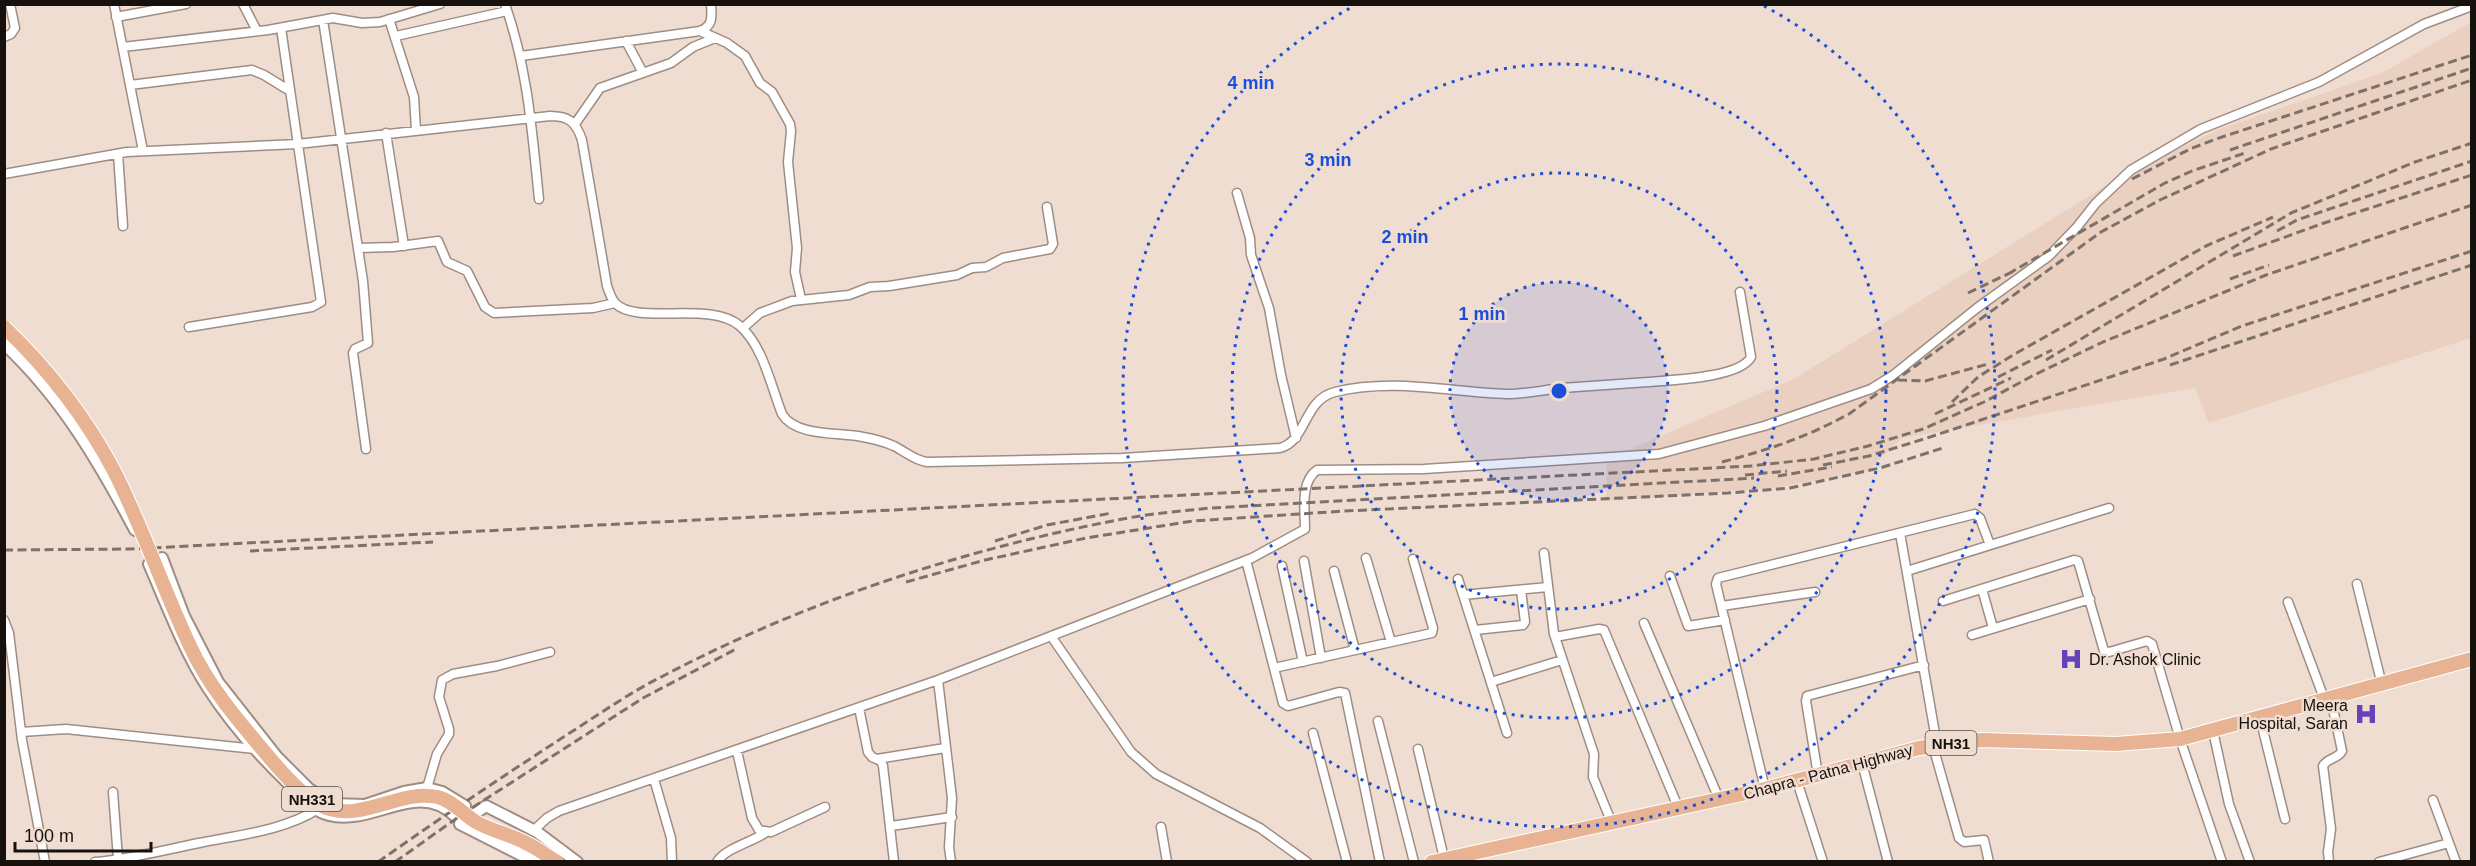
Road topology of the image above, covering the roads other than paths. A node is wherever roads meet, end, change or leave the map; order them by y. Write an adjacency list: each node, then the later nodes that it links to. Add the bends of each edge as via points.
1 (10, 4): 16 (street, via 15,28)
2 (114, 4): 9 (street)
3 (186, 4): 9 (street)
4 (243, 4): 13 (street)
5 (440, 4): 10 (street)
6 (711, 4): 14 (street, via 711,22)
7 (2472, 6): 56 (street, via 2424,24 2319,82 2201,129 2140,164 2096,203 2049,255 1871,389 1764,426 1659,454 1424,469 1322,469 1311,476 1306,490 1305,529)
8 (506, 8): 15 (street); 20 (street)
9 (116, 17): 19 (street)
10 (389, 19): 11 (street, via 371,23); 15 (street)
11 (323, 20): 12 (street); 28 (street)
12 (281, 28): 13 (street); 23 (street)
13 (257, 31): 19 (street)
14 (699, 31): 17 (street); 18 (street)
15 (396, 36): 26 (street, via 414,97)
16 (4, 37)
17 (715, 38): 21 (street, via 693,47 675,62); 40 (street, via 745,56 759,83 772,92 791,128 788,162 797,248 795,278)
18 (626, 41): 20 (street); 21 (street)
19 (123, 47): 22 (street)
20 (521, 56): 24 (street)
21 (643, 73): 25 (street, via 600,88)
22 (130, 85): 23 (street, via 252,70); 30 (street)
23 (290, 91): 29 (street)
24 (531, 119): 25 (street, via 561,116); 26 (street); 34 (street)
25 (575, 124): 41 (street, via 582,140 607,286)
26 (416, 130): 27 (street)
27 (386, 133): 28 (street); 37 (street)
28 (342, 138): 29 (street); 38 (street)
29 (298, 144): 30 (street); 44 (street, via 321,297 319,305)
30 (143, 151): 31 (street)
31 (118, 154): 32 (street); 36 (street)
32 (4, 174)
33 (1238, 192): 47 (street, via 1251,255 1269,308)
34 (539, 199)
35 (1047, 207): 40 (street, via 1053,244 1050,249 1003,258 957,274 870,287 849,295)
36 (123, 226)
37 (405, 246): 38 (street); 41 (street, via 438,241 447,262 467,271 490,312 593,308)
38 (358, 248): 48 (street, via 368,343 353,353)
39 (1740, 292): 47 (street, via 1751,357 1737,368 1678,380 1507,394 1433,386 1335,392 1310,411)
40 (801, 299): 45 (street, via 760,313)
41 (615, 303): 45 (street, via 636,312 716,316)
42 (4, 321): 51 (street, via 33,348 88,418 119,468 152,541)
43 (4, 327): 136 (highway, NH331, bridge, via 53,380 113,470 191,648 212,685 243,727 296,785 317,804 331,810 365,810 405,799 439,797 474,821 523,841)
44 (189, 327)
45 (743, 328): 47 (street, via 789,423 879,441 920,461 1036,461 1274,449 1289,445)
46 (4, 344): 51 (street, via 73,423)
47 (1296, 438)
48 (366, 449)
49 (2109, 508): 52 (street)
50 (1900, 533): 52 (street, via 1975,514); 61 (street); 73 (street, via 1723,576 1716,582)
51 (142, 545): 58 (street)
52 (1990, 545): 61 (street)
53 (1544, 554): 65 (street)
54 (1366, 558): 82 (street)
55 (1413, 559): 82 (street, via 1434,630)
56 (1246, 560): 80 (street); 90 (street)
57 (1304, 561): 85 (street)
58 (149, 564): 105 (street, via 208,688); 113 (street, via 162,558 184,616 218,682 277,757 309,789 333,804 365,805)
59 (1282, 566): 88 (street)
60 (1334, 571): 83 (street)
61 (1907, 571): 89 (street)
62 (1670, 576): 75 (street, via 1688,626)
63 (1458, 579): 69 (street)
64 (2357, 584): 93 (street)
65 (1548, 587): 67 (street); 81 (street)
66 (1983, 589): 70 (street, via 2076,560); 71 (street); 77 (street)
67 (1521, 590): 69 (street); 78 (street, via 1523,625)
68 (1815, 592): 73 (street)
69 (1463, 595): 78 (street)
70 (2090, 599): 77 (street); 102 (street, via 2104,651 2147,641 2152,644)
71 (1943, 601)
72 (2288, 602): 94 (street)
73 (1722, 606): 75 (street)
74 (4, 620): 99 (street)
75 (1725, 620): 114 (street)
76 (1644, 623): 116 (street)
77 (1993, 628): 79 (street)
78 (1474, 630): 92 (street)
79 (1972, 635)
80 (1051, 636): 91 (street); 143 (street, via 1142,764 1260,828)
81 (1555, 637): 87 (street); 119 (street, via 1599,628 1605,631)
82 (1391, 642): 83 (street)
83 (1355, 650): 85 (street)
84 (550, 652): 113 (street, via 453,674 442,680 439,697 449,734 437,754)
85 (1321, 658): 88 (street)
86 (2472, 659): 93 (highway, Chapra - Patna Highway / NH31)
87 (1562, 660): 92 (street); 124 (street, via 1594,754 1593,777)
88 (1303, 662): 90 (street)
89 (1924, 665): 103 (street); 110 (street, via 1808,696)
90 (1274, 668): 145 (street, via 1286,706 1345,693)
91 (938, 680): 95 (street); 104 (street)
92 (1491, 682): 101 (street)
93 (2382, 685): 94 (highway, Chapra - Patna Highway / NH31)
94 (2328, 700): 96 (highway, Chapra - Patna Highway / NH31); 152 (street, via 2342,751 2322,766 2331,829)
95 (859, 708): 107 (street); 108 (street, via 868,752)
96 (2260, 718): 98 (highway, Chapra - Patna Highway / NH31); 123 (street)
97 (1378, 721): 146 (street)
98 (2212, 731): 102 (highway, Chapra - Patna Highway / NH31); 151 (street, via 2229,804)
99 (21, 732): 105 (street, via 66,729); 133 (street)
100 (1313, 732): 144 (street)
101 (1507, 733)
102 (2180, 738): 103 (highway, Chapra - Patna Highway / NH31, via 2115,744 1982,740); 150 (street)
103 (1935, 745): 109 (highway, Chapra - Patna Highway / NH31); 149 (street, via 1959,838 1964,842 1984,840)
104 (945, 748): 108 (street); 121 (street)
105 (255, 749): 120 (street)
106 (1419, 749): 132 (street)
107 (737, 751): 111 (street); 128 (street, via 752,818 759,830)
108 (877, 759): 125 (street, via 884,766)
109 (1862, 763): 110 (highway, Chapra - Patna Highway / NH31); 148 (street)
110 (1818, 775): 112 (highway, Chapra - Patna Highway / NH31)
111 (654, 779): 127 (street, via 560,811); 138 (street, via 671,838)
112 (1797, 781): 114 (highway, Chapra - Patna Highway / NH31); 147 (street)
113 (427, 788): 122 (street, via 465,806)
114 (1765, 789): 116 (highway, Chapra - Patna Highway / NH31)
115 (113, 792): 130 (street)
116 (1719, 799): 119 (highway, Chapra - Patna Highway / NH31)
117 (2433, 800): 129 (street)
118 (825, 807): 128 (street, via 778,830)
119 (1678, 807): 124 (highway, Chapra - Patna Highway / NH31)
120 (318, 809): 122 (street, via 330,815 366,814 425,800 438,803); 131 (street, via 260,831)
121 (952, 817): 125 (street); 141 (street)
122 (459, 819): 127 (street, via 486,807); 135 (street, via 460,824)
123 (2285, 819)
124 (1611, 821): 132 (highway, Chapra - Patna Highway / NH31)
125 (891, 826): 140 (street)
126 (1161, 827): 142 (street)
127 (533, 831): 137 (street)
128 (765, 832): 139 (street, via 726,852)
129 (2449, 843): 153 (street); 154 (street)
130 (118, 859): 131 (street); 134 (street)
131 (128, 860)
132 (1439, 860)
133 (45, 861)
134 (95, 861)
135 (535, 861)
136 (557, 861)
137 (577, 861)
138 (672, 861)
139 (717, 861)
140 (894, 861)
141 (951, 861)
142 (1167, 861)
143 (1307, 861)
144 (1347, 861)
145 (1380, 861)
146 (1414, 861)
147 (1823, 861)
148 (1888, 861)
149 (1989, 861)
150 (2222, 861)
151 (2250, 861)
152 (2329, 861)
153 (2379, 861)
154 (2456, 861)

